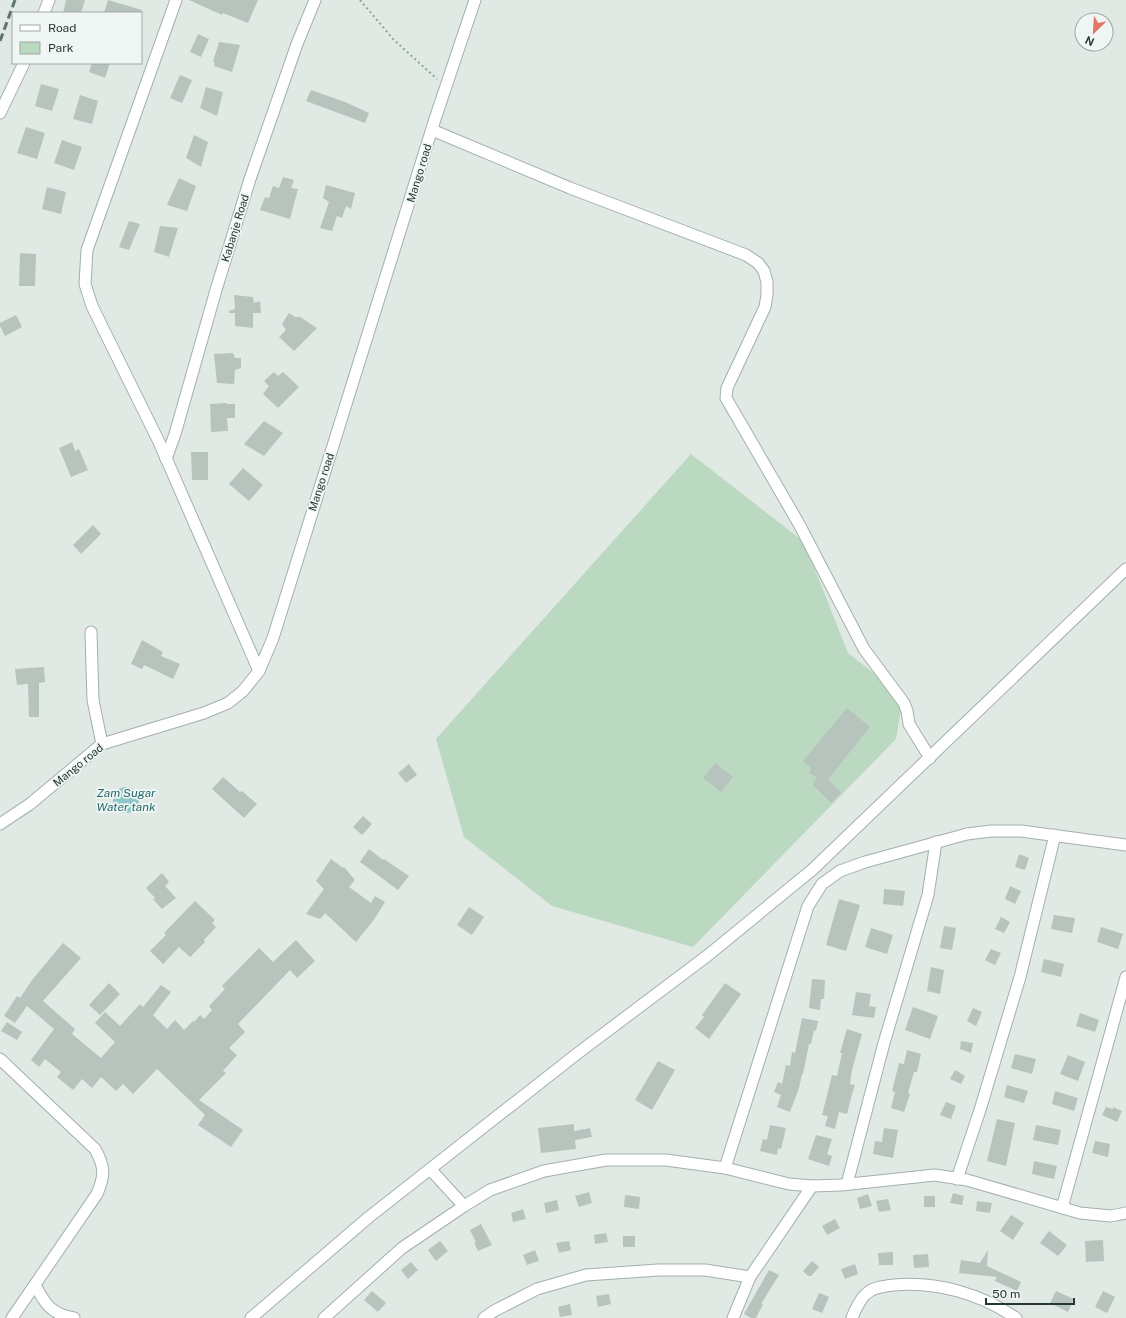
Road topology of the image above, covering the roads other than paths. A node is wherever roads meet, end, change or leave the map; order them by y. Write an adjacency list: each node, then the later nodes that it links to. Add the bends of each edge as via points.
1 (49, 0): 5 (street)
2 (176, 0): 9 (street, via 87,250 86,278 92,306)
3 (314, 0): 9 (street, Kabanje Road, via 250,179)
4 (475, 0): 8 (street, Mango road)
5 (44, 12)
6 (24, 64): 7 (street)
7 (0, 113)
8 (432, 130): 12 (street, Mango road, via 273,638); 14 (street, via 570,188 746,255 758,263 767,282 765,307 727,388 726,398 799,524 864,649 904,704 909,724)
9 (166, 459): 12 (street)
10 (1126, 568): 14 (street)
11 (91, 632): 13 (street, via 93,700)
12 (259, 671): 13 (street, Mango road, via 243,691 228,703 204,713)
13 (102, 744): 15 (street, Mango road, via 30,804)
14 (930, 758): 19 (street)
15 (0, 824)
16 (1055, 835): 17 (street, via 991,831); 18 (street); 25 (street, via 1020,977)
17 (936, 842): 20 (street, via 840,871); 26 (street, via 928,895 884,1043)
18 (1126, 845)
19 (812, 870): 20 (street); 24 (street, via 707,956)
20 (822, 884): 23 (street, via 808,906)
21 (1126, 976): 29 (street)
22 (0, 1058): 32 (street, via 95,1149 102,1160 104,1171 103,1182 97,1194)
23 (725, 1168): 27 (street, via 789,1184); 28 (street, via 666,1160 606,1160 544,1171 490,1190)
24 (430, 1169): 28 (street); 33 (street, via 369,1217)
25 (957, 1178): 26 (street, via 935,1175); 29 (street)
26 (847, 1184): 27 (street)
27 (812, 1186): 31 (street)
28 (464, 1206): 36 (street, via 402,1248)
29 (1062, 1208): 30 (street, via 1110,1216)
30 (1126, 1213)
31 (750, 1277): 37 (street, via 705,1270 658,1270 586,1276 537,1289); 38 (street)
32 (34, 1285): 34 (street); 35 (street, via 52,1310)
33 (256, 1317)
34 (12, 1318)
35 (74, 1318)
36 (324, 1318)
37 (484, 1318)
38 (733, 1318)
39 (852, 1318): 40 (street, via 866,1294 881,1286 906,1284 944,1287 970,1294)
40 (1016, 1318)

